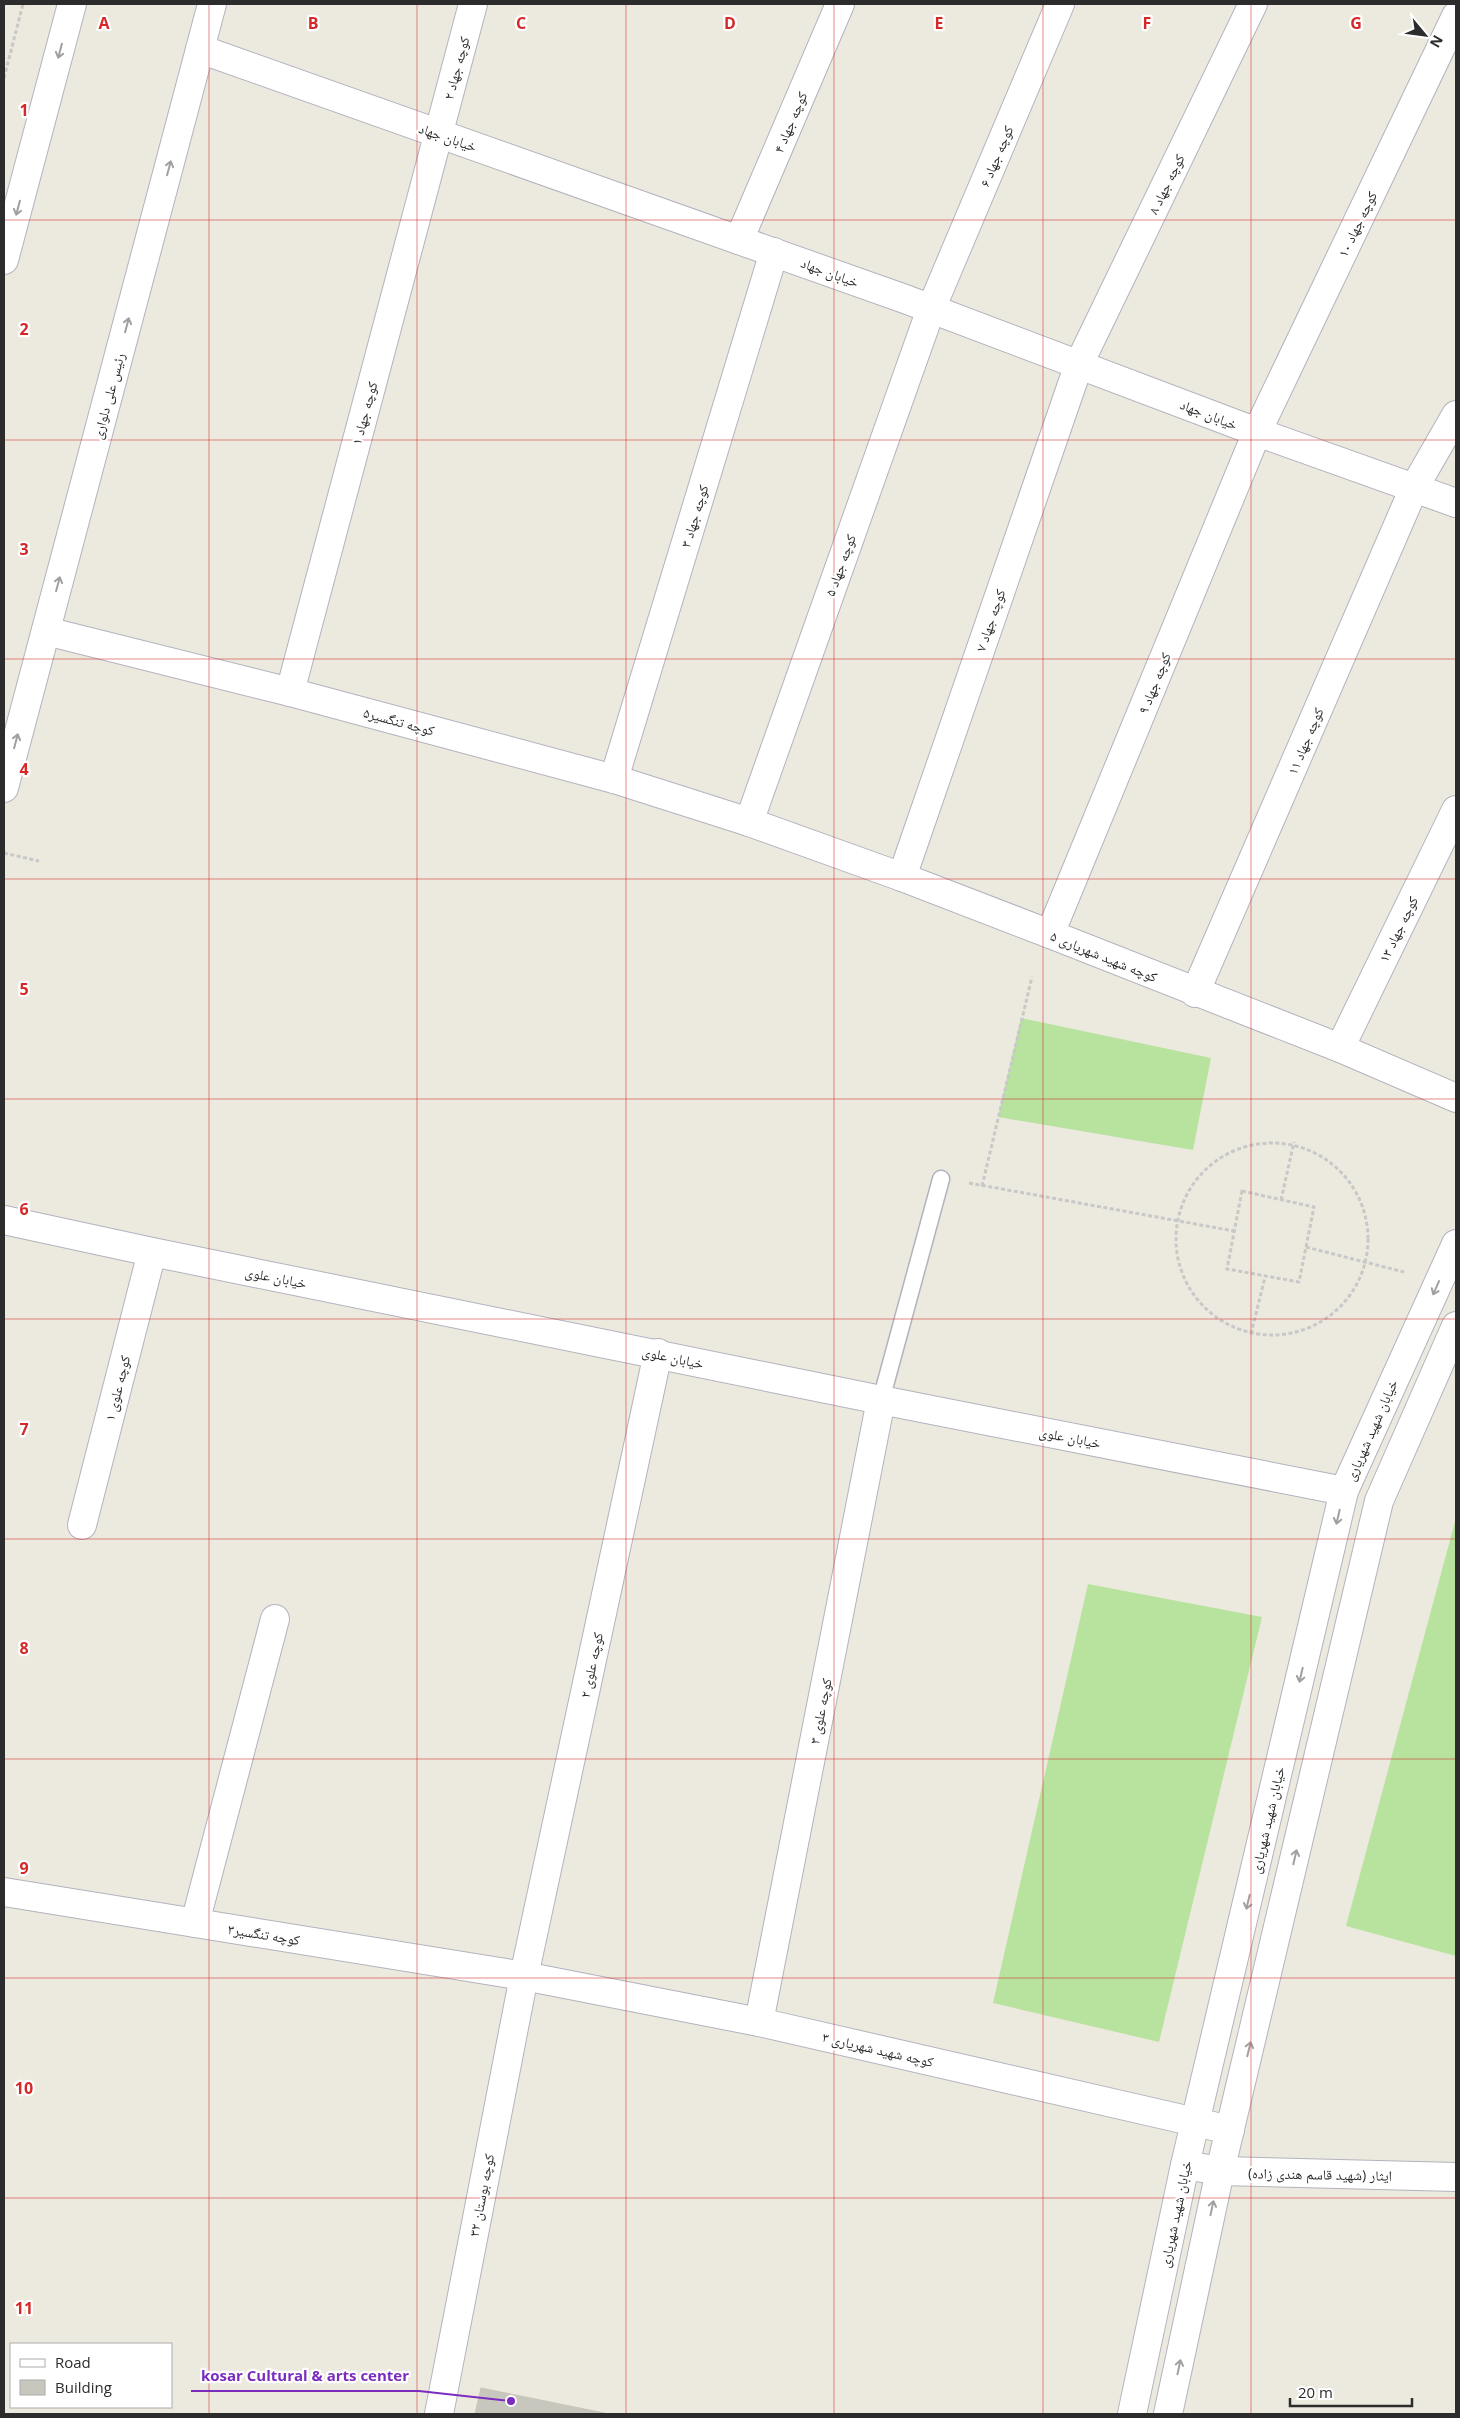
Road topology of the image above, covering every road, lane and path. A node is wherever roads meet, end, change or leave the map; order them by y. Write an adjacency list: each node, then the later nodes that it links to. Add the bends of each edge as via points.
1 (23, 4): 10 (path)
2 (212, 4): 9 (street, رئیس علی دلواری)
3 (473, 4): 11 (street, کوچه جهاد ۲)
4 (840, 4): 12 (street, کوچه جهاد ۴)
5 (1060, 4): 15 (street, کوچه جهاد ۶)
6 (1253, 4): 16 (street, کوچه جهاد ۸)
7 (70, 6): 14 (street, one-way to 14)
8 (1456, 16): 18 (street, کوچه جهاد ۱۰)
9 (200, 49): 11 (street, خیابان جهاد); 21 (street, رئیس علی دلواری, one-way to 9)
10 (4, 78)
11 (438, 133): 12 (street, خیابان جهاد); 22 (street, کوچه جهاد ۱)
12 (739, 240): 13 (street, خیابان جهاد)
13 (774, 252): 15 (street, خیابان جهاد); 23 (street, کوچه جهاد ۳)
14 (4, 260)
15 (931, 309): 16 (street, خیابان جهاد); 26 (street, کوچه جهاد ۵)
16 (1079, 364): 18 (street, خیابان جهاد); 29 (street, کوچه جهاد ۷)
17 (1456, 415): 19 (street, کوچه جهاد ۱۱)
18 (1257, 432): 19 (street, خیابان جهاد); 30 (street, کوچه جهاد ۹)
19 (1414, 488): 20 (street, خیابان جهاد); 32 (street, کوچه جهاد ۱۱)
20 (1456, 503)
21 (46, 630): 22 (street, کوچه تنگسیر۵); 24 (street, رئیس علی دلواری, one-way to 21)
22 (290, 692): 23 (street, کوچه تنگسیر۵)
23 (614, 779): 26 (street, کوچه تنگسیر۵)
24 (4, 788)
25 (1456, 810): 33 (street, کوچه جهاد ۱۳)
26 (749, 822): 29 (street, کوچه شهید شهریاری ۵)
27 (4, 853): 28 (path)
28 (39, 861)
29 (902, 876): 30 (street, کوچه شهید شهریاری ۵)
30 (1050, 934): 32 (street, کوچه شهید شهریاری ۵)
31 (1032, 977): 37 (path)
32 (1195, 993): 33 (street, کوچه شهید شهریاری ۵)
33 (1340, 1048): 34 (street, کوچه شهید شهریاری ۵)
34 (1456, 1098)
35 (1294, 1142): 38 (path); 40 (path, via 1243,1145 1199,1174); 45 (path, via 1339,1167 1367,1211)
36 (941, 1179): 37 (path); 51 (lane)
37 (982, 1186): 40 (path)
38 (1281, 1200): 41 (path, via 1242,1191); 43 (path, via 1314,1207)
39 (4, 1220): 44 (street, خیابان علوی)
40 (1176, 1220): 41 (path); 49 (path, via 1180,1270 1206,1312)
41 (1234, 1231): 47 (path, via 1227,1269)
42 (1456, 1244): 52 (street, خیابان شهید شهریاری, one-way to 52)
43 (1306, 1247): 45 (path); 47 (path, via 1299,1282)
44 (152, 1252): 50 (street, خیابان علوی); 53 (street, کوچه علوی ۱)
45 (1367, 1263): 46 (path); 49 (path, via 1343,1306 1300,1332)
46 (1409, 1273)
47 (1265, 1277): 49 (path)
48 (1456, 1326): 60 (street, one-way to 48, via 1379,1501)
49 (1251, 1334)
50 (658, 1353): 51 (street, خیابان علوی); 57 (street, کوچه علوی ۲)
51 (881, 1400): 52 (street, خیابان علوی); 58 (street, کوچه علوی ۳)
52 (1344, 1491): 59 (street, خیابان شهید شهریاری, one-way to 59)
53 (82, 1525)
54 (275, 1619): 56 (street)
55 (4, 1892): 56 (street, کوچه تنگسیر۳)
56 (194, 1923): 57 (street, کوچه تنگسیر۳)
57 (524, 1976): 58 (street, کوچه شهید شهریاری ۳); 64 (street, کوچه بوستان ۳۲)
58 (759, 2022): 59 (street, کوچه شهید شهریاری ۳)
59 (1196, 2123): 60 (street, کوچه شهید شهریاری ۳); 61 (street, خیابان شهید شهریاری)
60 (1230, 2130): 62 (street)
61 (1185, 2166): 62 (street, ایثار (شهید قاسم هندی زاده)); 65 (street, خیابان شهید شهریاری)
62 (1220, 2172): 63 (street, ایثار (شهید قاسم هندی زاده)); 66 (street, one-way to 62)
63 (1456, 2177)
64 (439, 2414)
65 (1132, 2414)
66 (1168, 2414)

